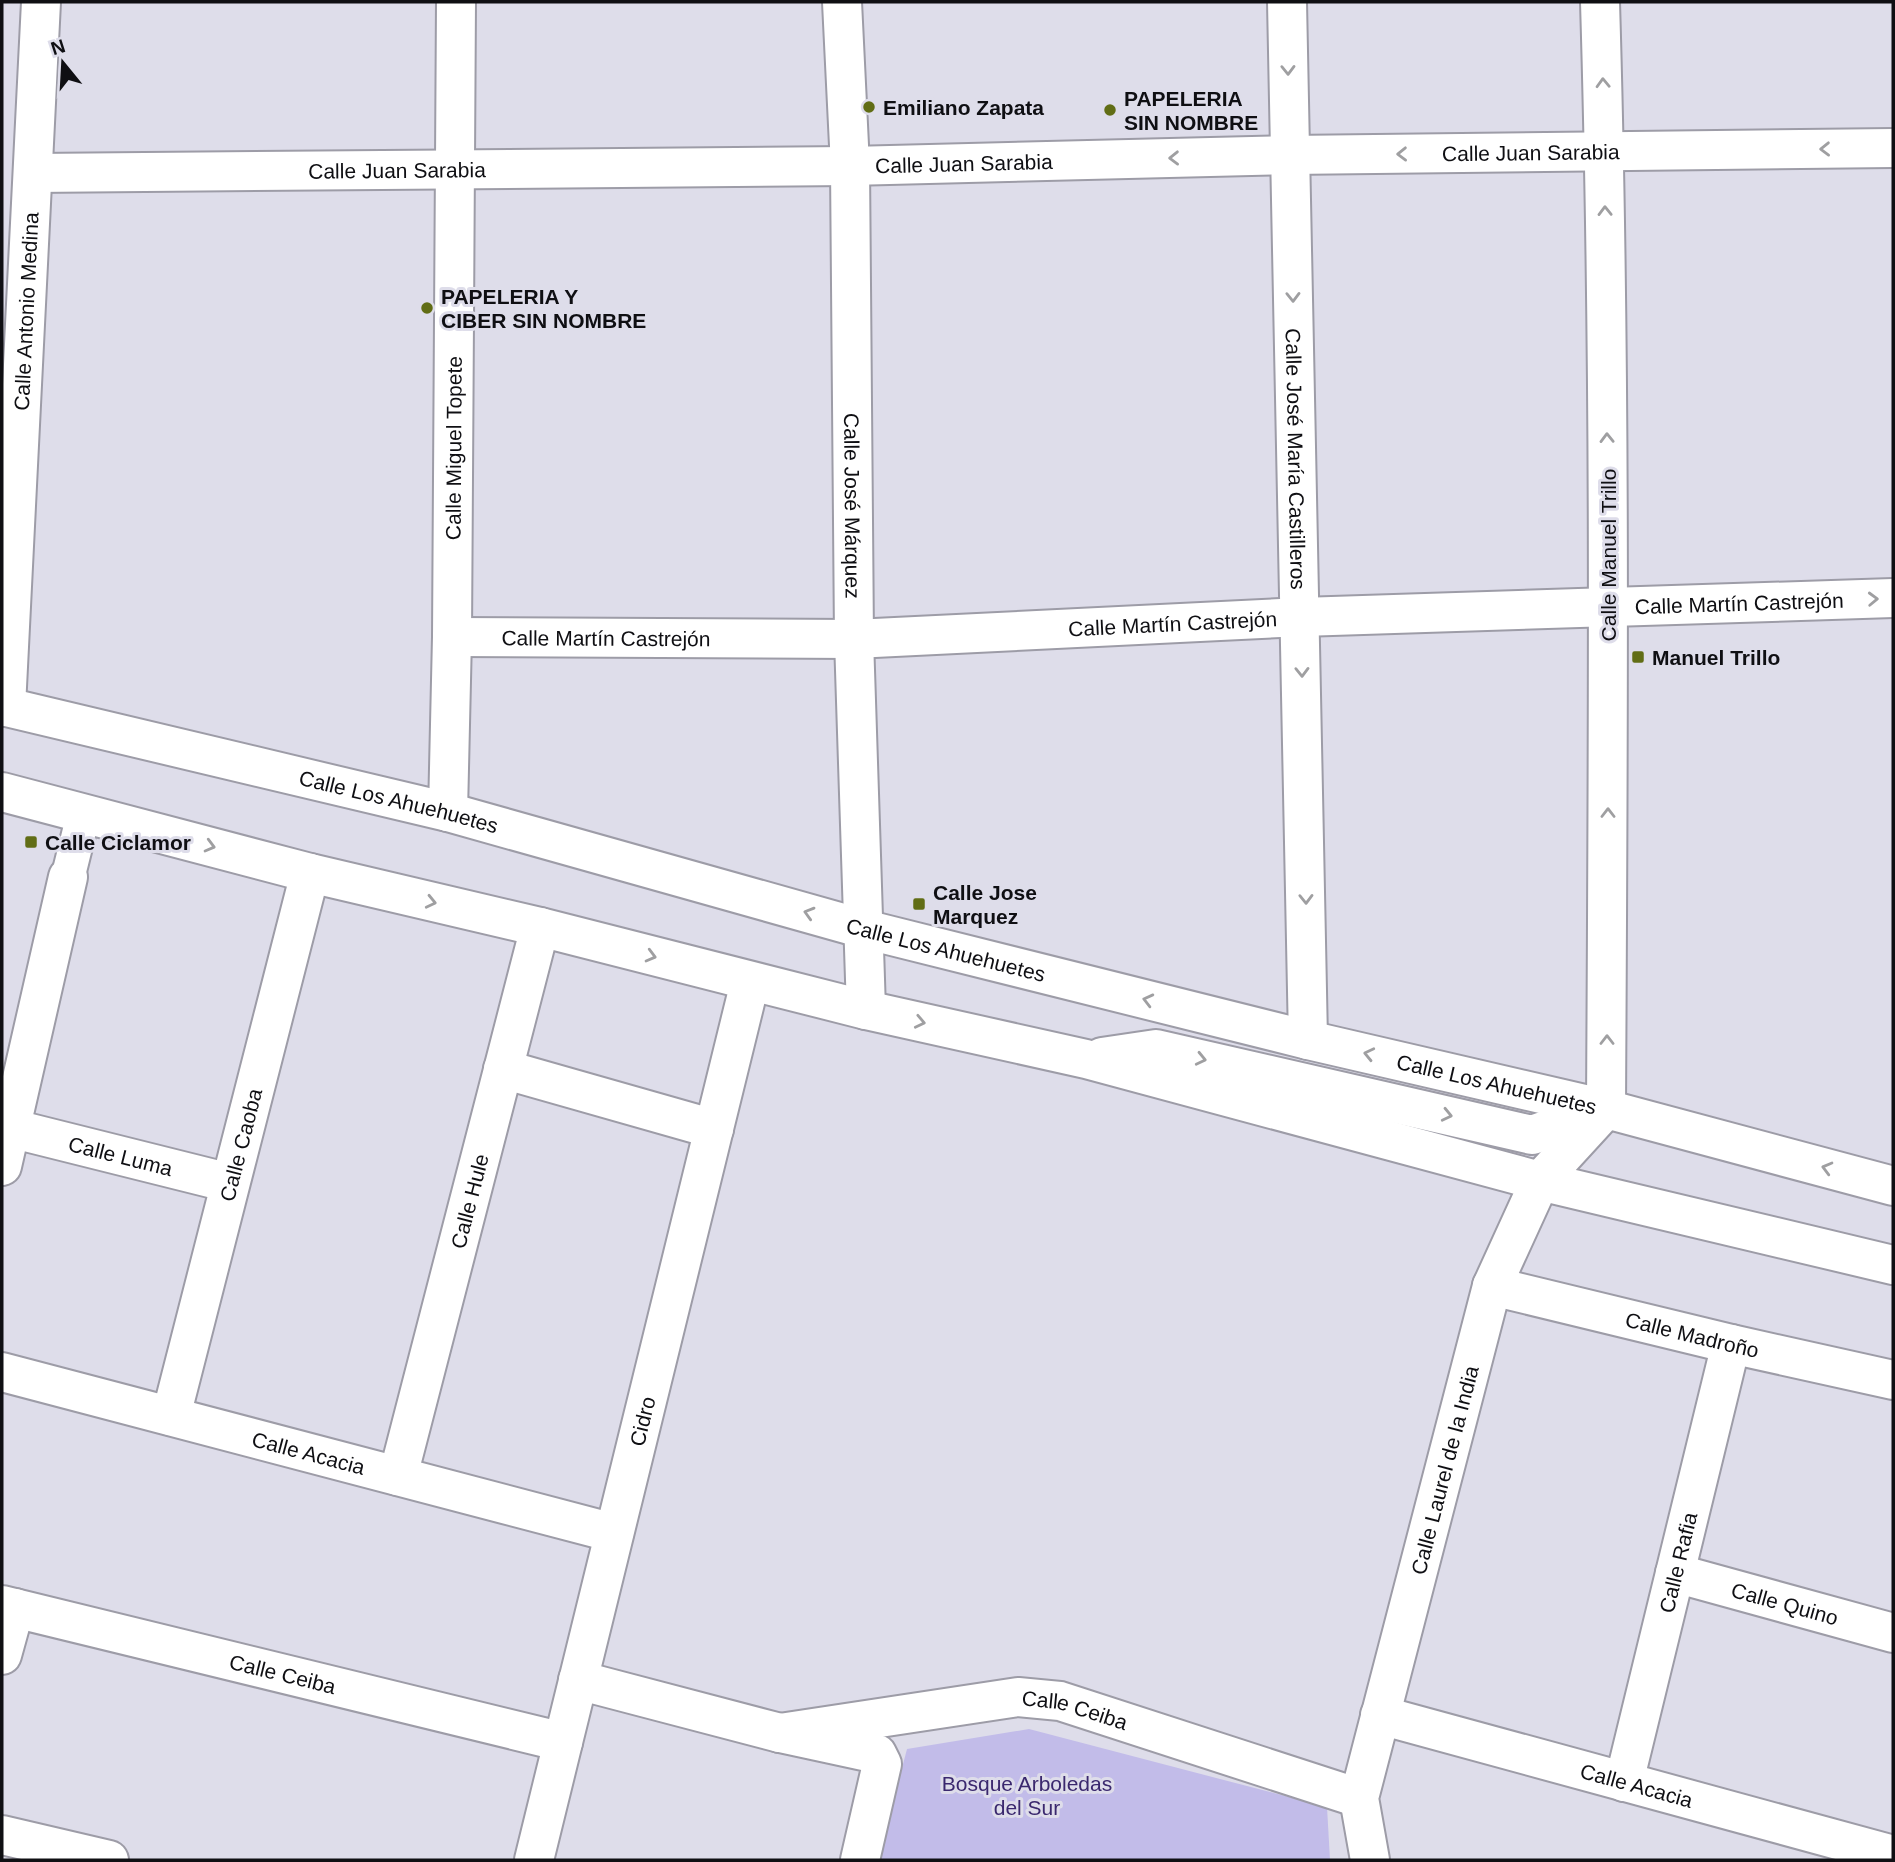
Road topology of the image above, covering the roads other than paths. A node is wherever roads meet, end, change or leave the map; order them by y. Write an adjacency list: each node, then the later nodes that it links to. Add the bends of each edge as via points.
1 (41, 2): 11 (street, Calle Antonio Medina)
2 (456, 2): 10 (street, Calle Miguel Topete)
3 (842, 2): 9 (street, Calle José Márquez)
4 (1287, 2): 8 (street, Calle José María Castilleros, one-way to 8)
5 (1600, 2): 7 (street, Calle Manuel Trillo, one-way to 5)
6 (1893, 148): 7 (street, Calle Juan Sarabia, one-way to 7)
7 (1605, 151): 8 (street, Calle Juan Sarabia, one-way to 8); 13 (street, Calle Manuel Trillo, one-way to 7)
8 (1289, 155): 9 (street, Calle Juan Sarabia, one-way to 9); 14 (street, Calle José María Castilleros, one-way to 14)
9 (850, 166): 10 (street, Calle Juan Sarabia); 16 (street, Calle José Márquez)
10 (455, 169): 11 (street, Calle Juan Sarabia); 15 (street, Calle Miguel Topete)
11 (33, 173): 17 (street, Calle Antonio Medina)
12 (1893, 598): 13 (street, Calle Martín Castrejón, one-way to 12)
13 (1609, 607): 14 (street, Calle Martín Castrejón); 30 (street, Calle Manuel Trillo, one-way to 13)
14 (1301, 617): 16 (street, Calle Martín Castrejón); 27 (street, Calle José María Castilleros, one-way to 27)
15 (452, 637): 16 (street, Calle Martín Castrejón); 20 (street, Calle Miguel Topete)
16 (854, 639): 24 (street, Calle José Márquez)
17 (4, 706): 20 (street, Calle Los Ahuehuetes)
18 (2, 792): 19 (street)
19 (84, 812): 21 (street, one-way to 21); 22 (street)
20 (447, 812): 24 (street, Calle Los Ahuehuetes, one-way to 20)
21 (310, 873): 23 (street, one-way to 23); 35 (street, Calle Caoba)
22 (68, 877): 31 (street)
23 (540, 927): 25 (street, one-way to 25); 29 (street, Calle Hule)
24 (864, 929): 26 (street, Calle José Márquez); 27 (street, Calle Los Ahuehuetes, one-way to 24)
25 (750, 982): 26 (street); 32 (street, Cidro)
26 (866, 1010): 28 (street, one-way to 28)
27 (1308, 1040): 30 (street, Calle Los Ahuehuetes, one-way to 27)
28 (1086, 1059): 30 (street, one-way to 30, via 1156,1049 1532,1135); 34 (street)
29 (503, 1069): 32 (street); 43 (street, Calle Hule)
30 (1606, 1109): 34 (street, Calle Laurel de la India); 36 (street, Calle Los Ahuehuetes, one-way to 30)
31 (10, 1128): 33 (street); 35 (street, Calle Luma)
32 (714, 1129): 44 (street, Cidro)
33 (2, 1166)
34 (1540, 1181): 37 (street); 38 (street, Calle Laurel de la India)
35 (230, 1183): 42 (street, Calle Caoba)
36 (1893, 1186)
37 (1893, 1265)
38 (1492, 1286): 39 (street, Calle Madroño); 50 (street, Calle Laurel de la India)
39 (1731, 1344): 41 (street, Calle Madroño); 45 (street, Calle Rafia)
40 (2, 1372): 42 (street, Calle Acacia)
41 (1893, 1380)
42 (171, 1416): 43 (street, Calle Acacia)
43 (398, 1476): 44 (street, Calle Acacia)
44 (614, 1533): 49 (street, Cidro)
45 (1675, 1573): 47 (street, Calle Quino); 53 (street, Calle Rafia)
46 (8, 1606): 48 (street); 52 (street, Calle Ceiba)
47 (1893, 1633)
48 (2, 1655)
49 (578, 1680): 51 (street, Calle Ceiba); 52 (street, Cidro)
50 (1380, 1714): 53 (street, Calle Acacia); 54 (street, Calle Laurel de la India)
51 (780, 1733): 54 (street, Calle Ceiba, via 1018,1697 1060,1701); 60 (street, Calle Ceiba, via 871,1752 879,1758 882,1763)
52 (563, 1742): 59 (street, Cidro)
53 (1624, 1782): 57 (street, Calle Acacia)
54 (1359, 1798): 61 (street, Calle Laurel de la India)
55 (2, 1835): 56 (street)
56 (59, 1854): 58 (street)
57 (1893, 1855)
58 (109, 1860)
59 (534, 1860)
60 (860, 1860)
61 (1370, 1860)

